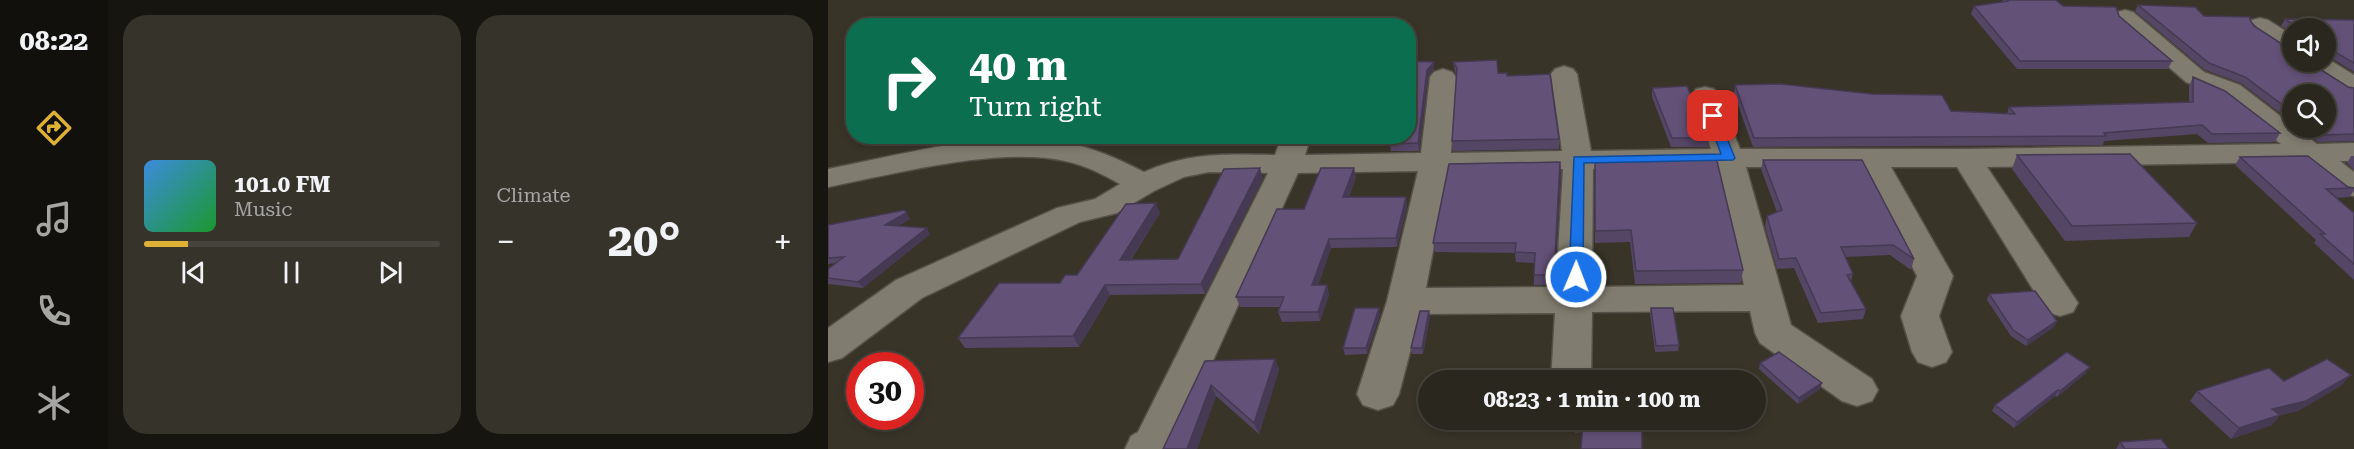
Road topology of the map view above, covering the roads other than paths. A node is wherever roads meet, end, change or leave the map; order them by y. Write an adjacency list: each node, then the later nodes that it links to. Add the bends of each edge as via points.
1 (2125, 17): 10 (street, via 2194,77 2231,91)
2 (2260, 25): 3 (street)
3 (2282, 39)
4 (2332, 72): 7 (street)
5 (1564, 74): 15 (street)
6 (1443, 77): 16 (street)
7 (2354, 86)
8 (1705, 95): 12 (street)
9 (1292, 150): 16 (street); 18 (street, via 1176,169); 29 (street, via 1153,445)
10 (2313, 152): 11 (street); 14 (street); 19 (street)
11 (2354, 152)
12 (1729, 158): 13 (street); 15 (street); 20 (street)
13 (1871, 158): 14 (street); 25 (street, via 1935,276 1920,316)
14 (1966, 158): 23 (street)
15 (1578, 160): 16 (street); 21 (street)
16 (1435, 161): 22 (street)
17 (828, 178): 18 (street, via 950,156 1034,147 1088,157)
18 (1143, 184): 24 (street, via 1106,206 1069,215 909,289)
19 (2354, 187)
20 (1765, 298): 21 (street); 27 (street, via 1774,333)
21 (1575, 300): 22 (street); 26 (street)
22 (1405, 301): 28 (street)
23 (2060, 303)
24 (828, 348)
25 (1932, 352)
26 (1572, 370)
27 (1857, 390)
28 (1378, 394)
29 (1147, 449)

